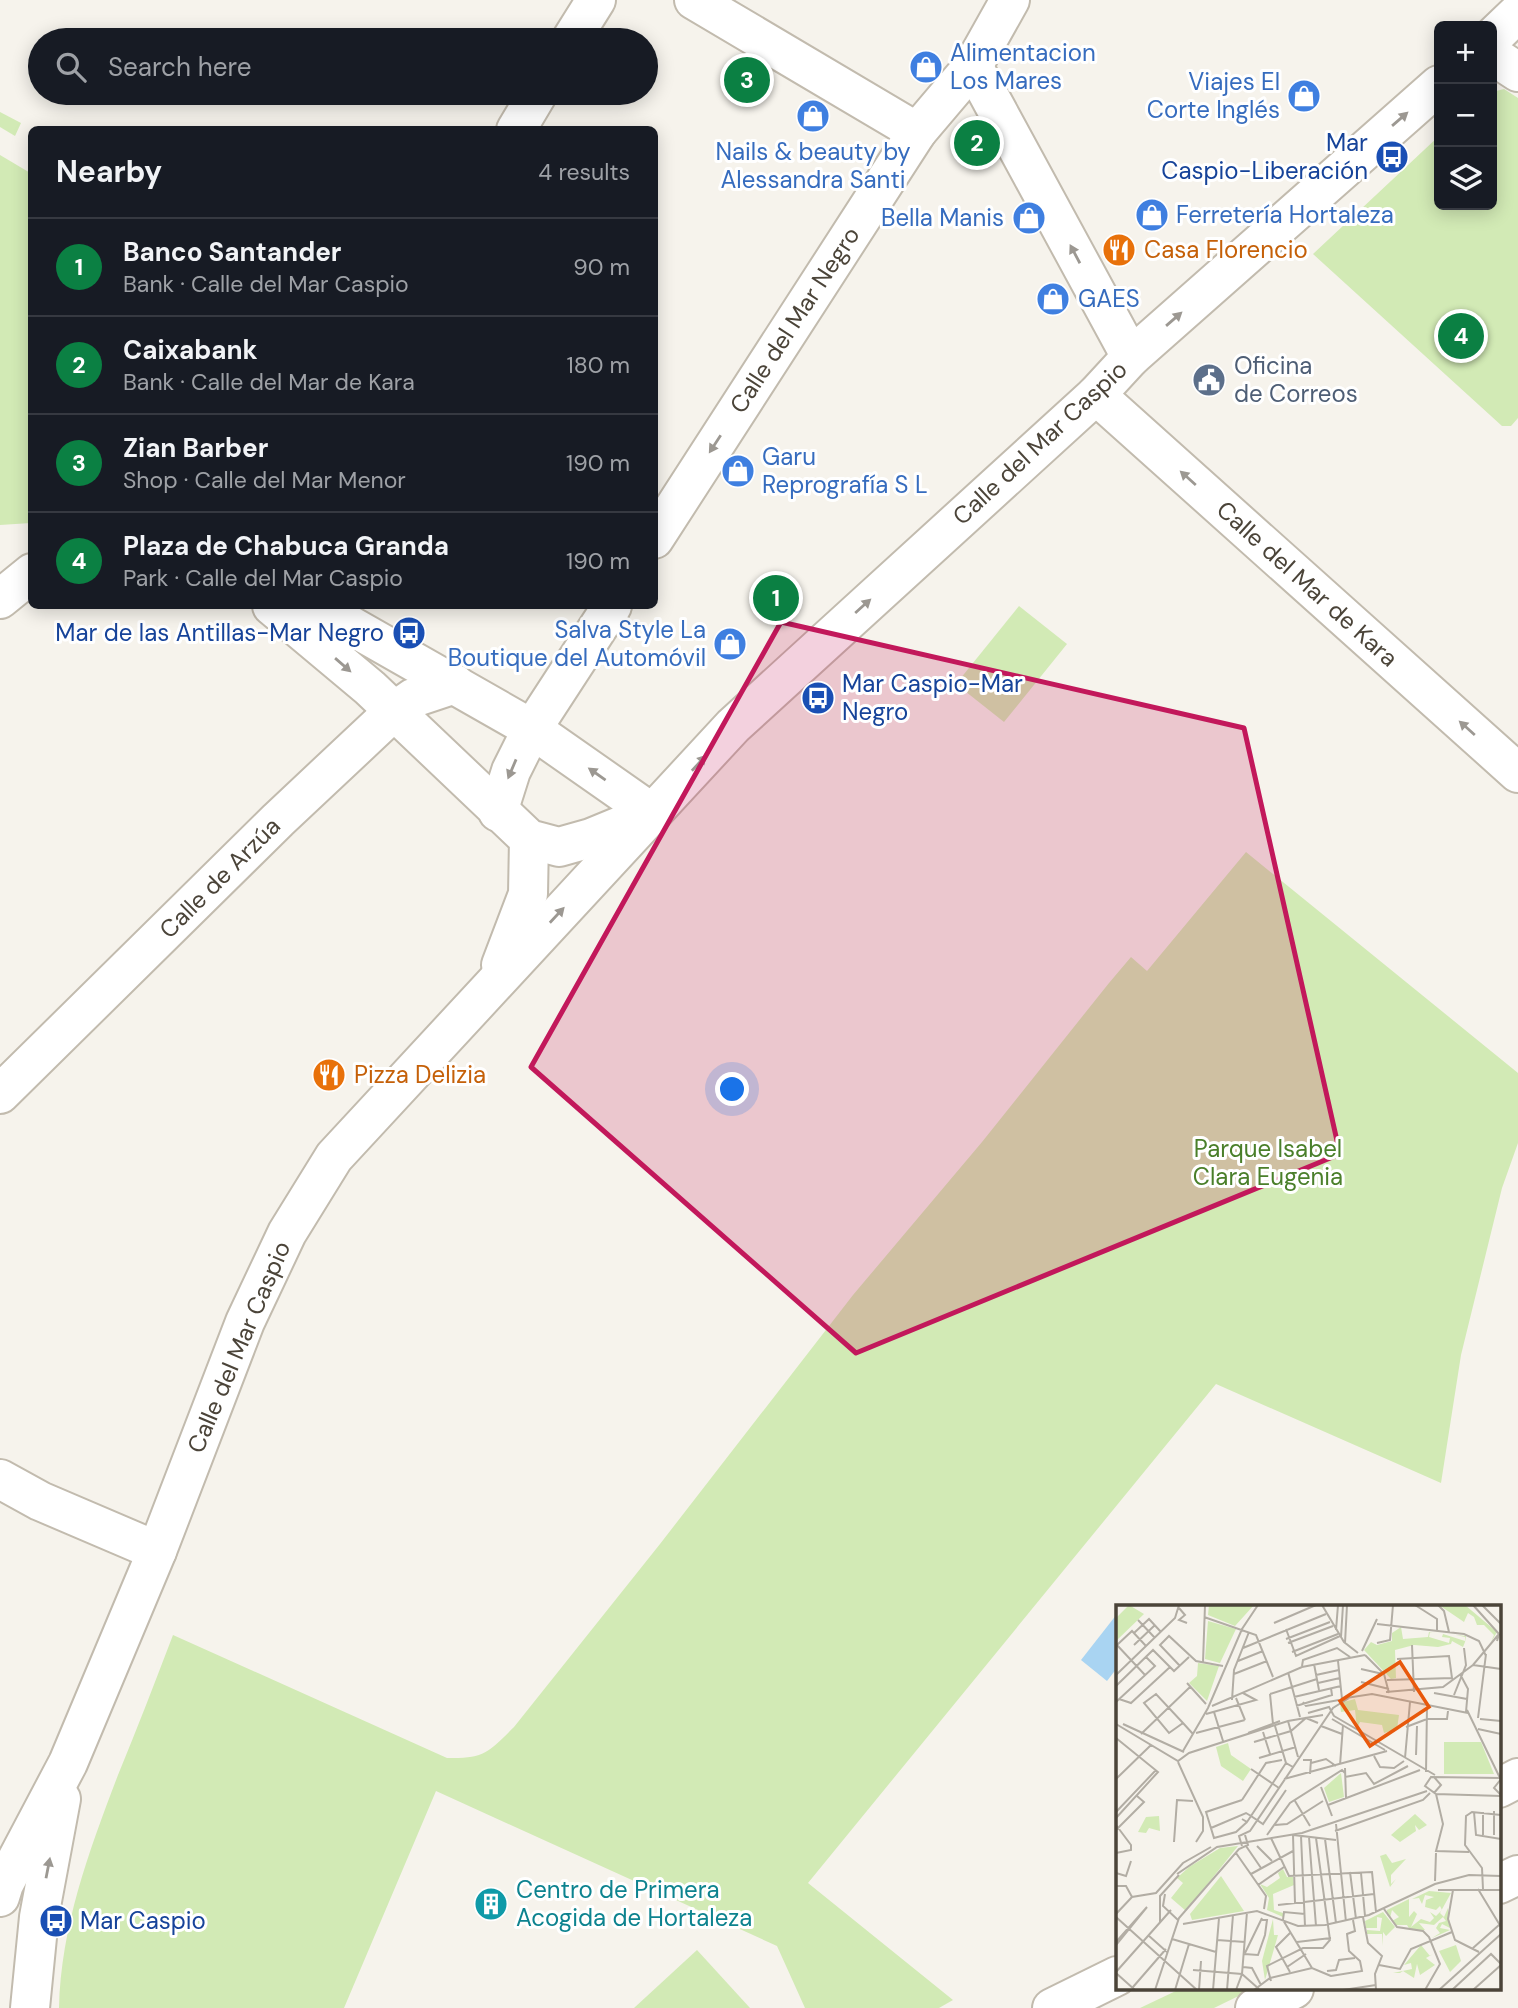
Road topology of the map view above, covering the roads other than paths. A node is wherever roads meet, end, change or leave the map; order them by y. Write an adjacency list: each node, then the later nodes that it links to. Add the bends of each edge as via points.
1 (596, 0): 5 (street)
2 (694, 0): 13 (street)
3 (1010, 0): 8 (street, Calle del Mar Negro)
4 (1518, 13): 6 (street)
5 (578, 28)
6 (1497, 33)
7 (1497, 58): 9 (street)
8 (973, 66): 13 (street, Calle del Mar Negro); 14 (street, one-way to 8)
9 (1518, 72)
10 (1434, 89): 14 (street, Calle del Mar Caspio, one-way to 10)
11 (531, 105): 12 (street)
12 (518, 126)
13 (917, 132): 16 (street, Calle del Mar Negro, one-way to 16)
14 (1131, 357): 15 (street, Calle del Mar Caspio)
15 (1096, 395): 27 (street, Calle del Mar de Kara, one-way to 15); 29 (street, Calle del Mar Caspio, one-way to 15, via 733,726)
16 (658, 533)
17 (0, 571): 18 (street)
18 (28, 572)
19 (28, 575): 20 (street)
20 (0, 599)
21 (276, 609): 25 (street, one-way to 25)
22 (321, 609): 24 (street)
23 (610, 609): 26 (street)
24 (455, 684): 25 (street, Calle de Arzúa, via 413,698); 26 (street)
25 (393, 712): 28 (street); 32 (street, Calle de Arzúa)
26 (531, 729): 28 (street, one-way to 28, via 510,771); 29 (street, one-way to 26)
27 (1518, 773)
28 (498, 812): 30 (street)
29 (652, 813): 30 (street, Calle del Mar Caspio, via 559,847); 31 (street, Calle del Mar Caspio, one-way to 29)
30 (529, 839): 31 (street, Calle del Mar Caspio, via 528,894)
31 (494, 982): 34 (street, Calle del Mar Caspio, via 334,1157 287,1233 245,1322)
32 (0, 1094)
33 (0, 1479): 34 (street)
34 (157, 1551): 35 (street, Calle del Mar Caspio)
35 (68, 1763): 40 (street, Calle del Mar Caspio); 43 (street, Calle del Mar Caspio, one-way to 35, via 39,1917)
36 (1518, 1778): 37 (street)
37 (1500, 1787)
38 (1518, 1875): 39 (street)
39 (1500, 1884)
40 (0, 1897)
41 (1116, 1976): 44 (street)
42 (1292, 1990): 45 (street)
43 (30, 2008)
44 (1052, 2008)
45 (1255, 2008)

